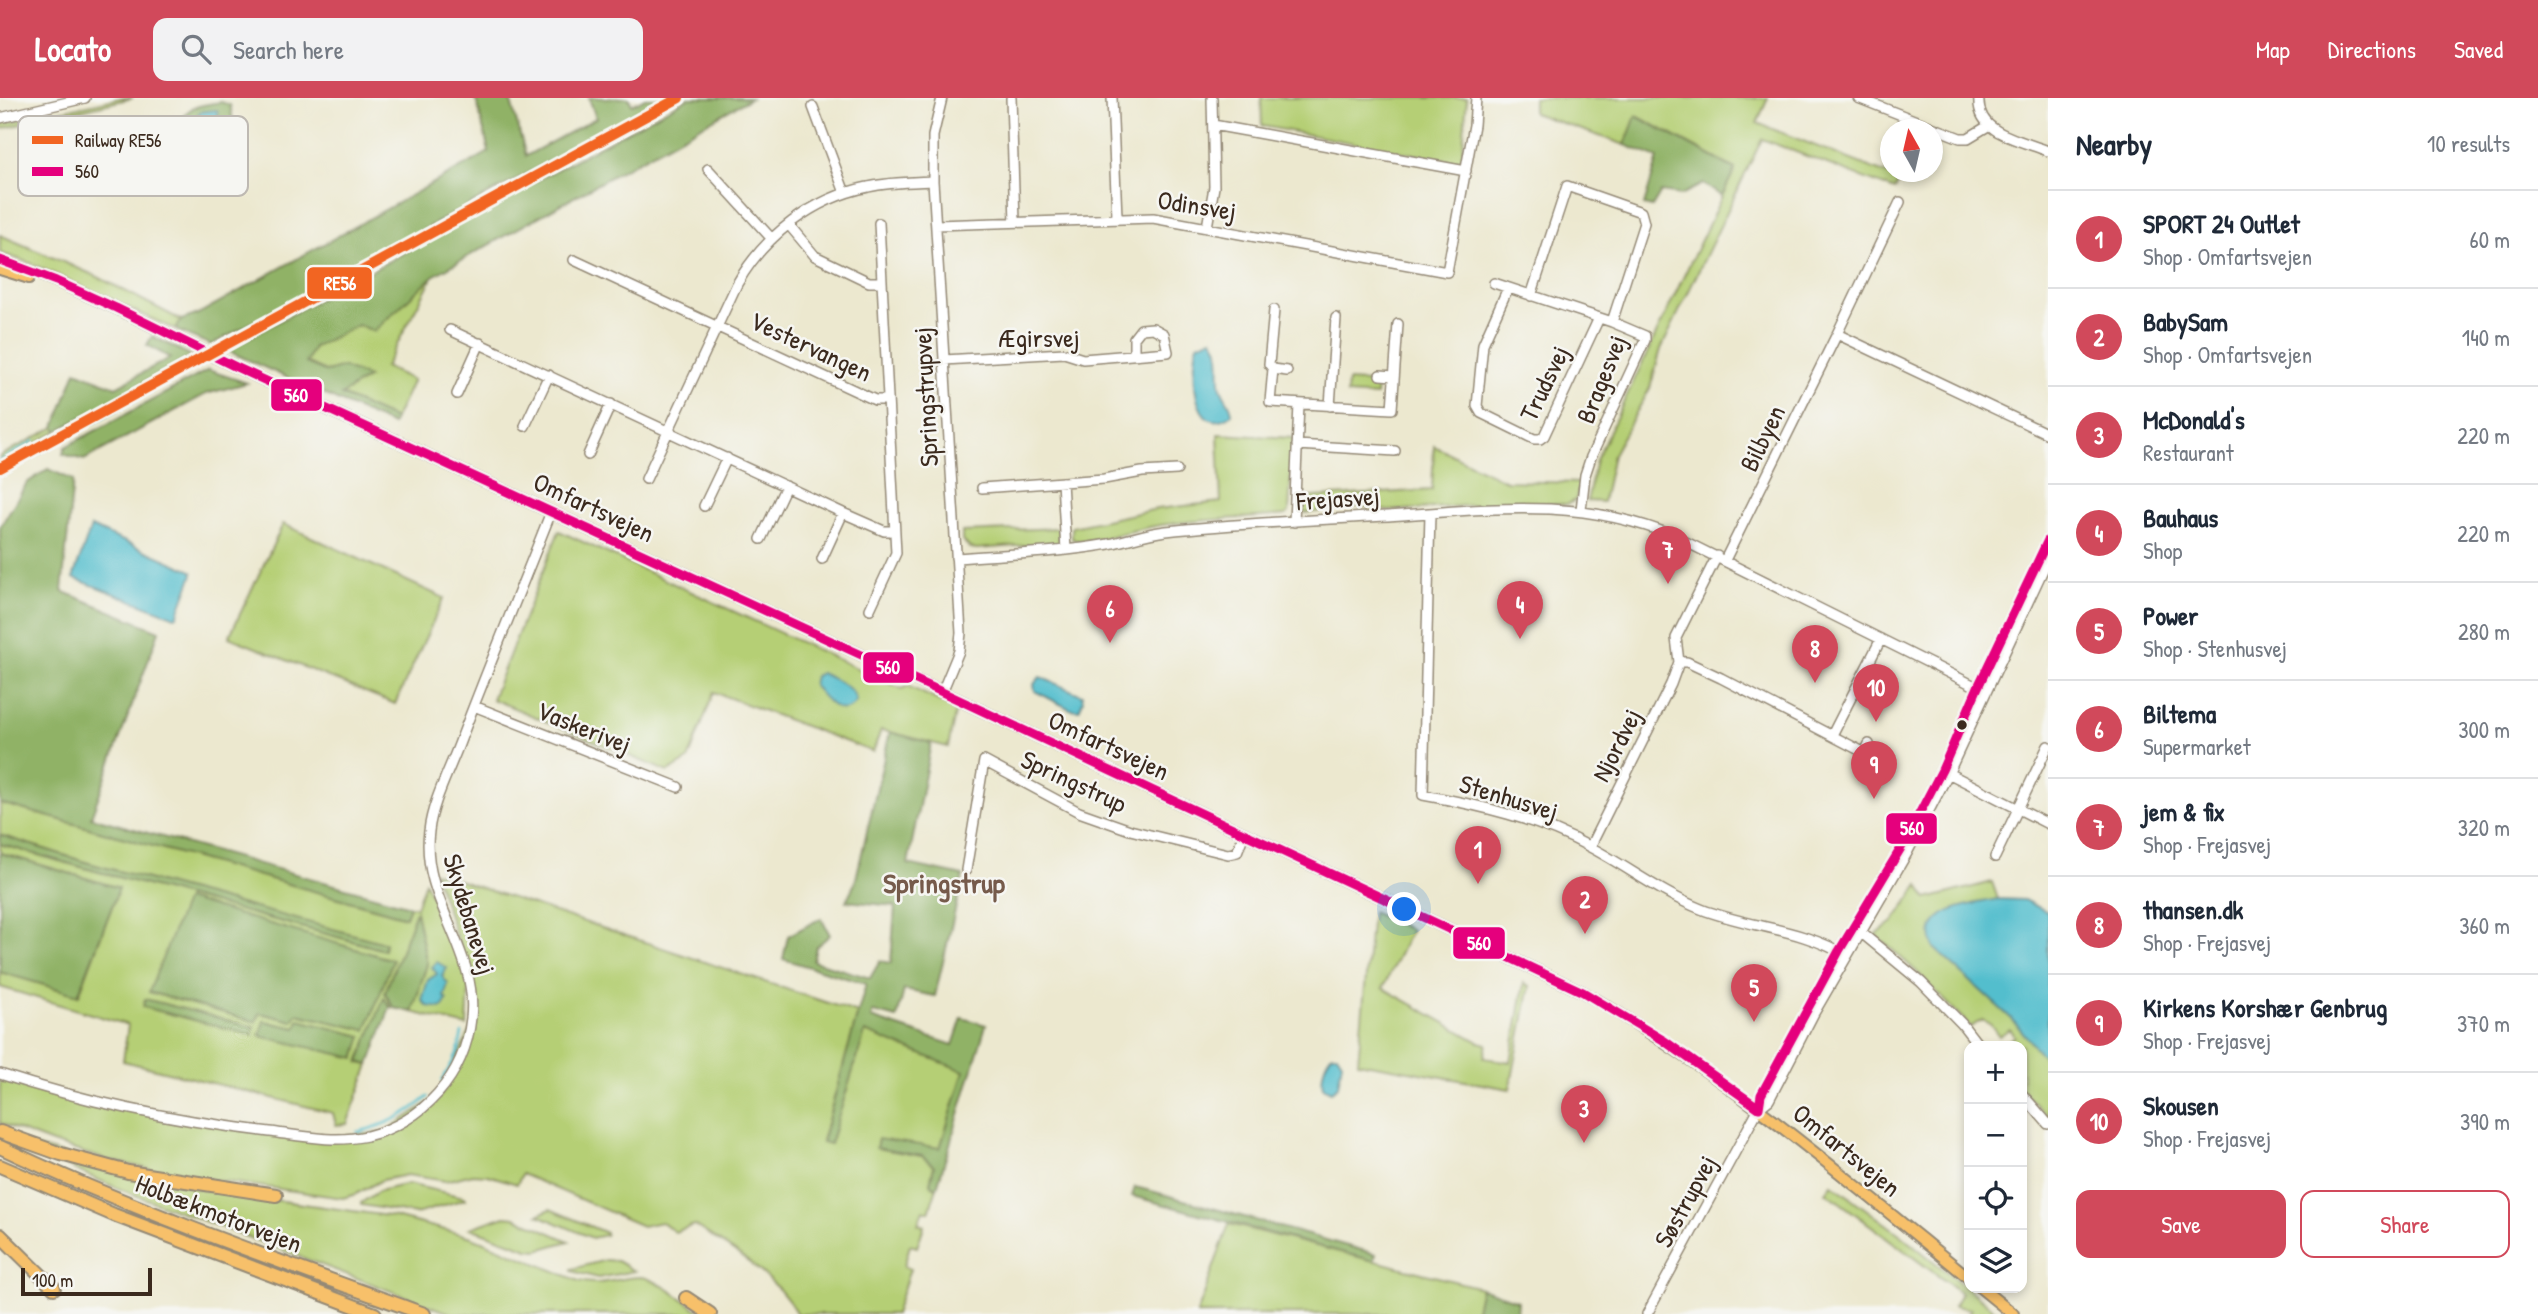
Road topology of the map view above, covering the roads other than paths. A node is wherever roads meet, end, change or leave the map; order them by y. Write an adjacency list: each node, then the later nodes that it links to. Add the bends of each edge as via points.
1 (85, 98): 10 (street)
2 (942, 98): 16 (street, Springstrupvej, via 933,135)
3 (1011, 98): 20 (street)
4 (1111, 98): 19 (street)
5 (1212, 98): 11 (street)
6 (1476, 98): 15 (street)
7 (1858, 98): 12 (street, via 1960,138)
8 (1979, 98): 12 (street, via 1979,112)
9 (813, 107): 17 (street)
10 (0, 118)
11 (1213, 125): 15 (street); 24 (street, via 1214,187)
12 (1987, 125): 13 (street)
13 (2048, 151)
14 (708, 169): 25 (street)
15 (1466, 171): 24 (street, Odinsvej, via 1447,272)
16 (933, 181): 17 (street, Vestervangen, via 890,183); 23 (street, Springstrupvej)
17 (845, 193): 22 (street, Vestervangen, via 811,208)
18 (1900, 202): 40 (street, Bilbyen)
19 (1117, 217): 20 (street, Odinsvej); 24 (street, Odinsvej)
20 (1016, 222): 23 (street, Odinsvej)
21 (879, 223): 29 (street, Vestervangen)
22 (789, 225): 25 (street, Vestervangen); 29 (street, via 815,256 869,282)
23 (936, 225): 44 (street, Springstrupvej)
24 (1207, 227)
25 (772, 239): 38 (street, Vestervangen, via 742,275)
26 (0, 260): 41 (main road, Omfartsvejen)
27 (574, 260): 38 (street, Vestervangen)
28 (0, 269): 41 (main road, Omfartsvejen)
29 (881, 282): 51 (street, Vestervangen)
30 (1494, 283): 31 (street, Bragesvej)
31 (1508, 288): 32 (street, Bragesvej); 35 (street, Trudsvej, via 1483,344 1477,406 1481,413 1534,439 1544,436)
32 (1531, 296): 35 (street, Bragesvej); 36 (street, via 1567,186 1641,212 1644,217)
33 (1273, 310): 45 (street, via 1269,364)
34 (1336, 318): 54 (street)
35 (1599, 318): 36 (street, Bragesvej)
36 (1612, 322): 68 (street, Bragesvej, via 1642,333 1645,341 1591,457)
37 (1398, 324): 49 (street)
38 (717, 325): 51 (street, Vestervangen, via 875,400); 56 (street, Vestervangen)
39 (450, 330): 42 (street)
40 (1837, 334): 57 (street); 78 (street, Bilbyen)
41 (178, 338): 69 (main road, Omfartsvejen)
42 (480, 344): 47 (street); 50 (street)
43 (1134, 354): 44 (street, Ægirsvej)
44 (944, 360): 77 (street, Springstrupvej)
45 (1273, 369): 46 (street); 53 (street, via 1270,402)
46 (1287, 371)
47 (549, 375): 52 (street); 55 (street)
48 (1381, 375): 49 (street)
49 (1394, 376): 54 (street, via 1392,409)
50 (457, 394)
51 (888, 400): 73 (street, Vestervangen)
52 (611, 404): 56 (street); 60 (street)
53 (1299, 404): 54 (street); 58 (street)
54 (1331, 406)
55 (525, 426)
56 (668, 430): 61 (street); 63 (street, Vestervangen)
57 (2048, 434)
58 (1297, 445): 59 (street); 72 (street)
59 (1395, 451)
60 (587, 455)
61 (727, 458): 65 (street); 67 (street)
62 (1177, 470): 64 (street)
63 (646, 479)
64 (1062, 482): 66 (street); 76 (street)
65 (786, 486): 70 (street); 74 (street)
66 (982, 488)
67 (704, 506)
68 (1581, 510): 71 (street, Frejasvej); 78 (street, Frejasvej, via 1647,525)
69 (551, 512): 85 (main road, Omfartsvejen); 86 (street, Skydebanevej)
70 (843, 513): 73 (street); 79 (street)
71 (1430, 513): 72 (street, Frejasvej); 95 (street, Stenhusvej, via 1423,795 1501,812)
72 (1294, 522): 76 (street, Frejasvej, via 1157,532)
73 (894, 531): 81 (street, Vestervangen, via 896,553)
74 (761, 539)
75 (2048, 540): 84 (street)
76 (1066, 550): 77 (street, Frejasvej)
77 (956, 558): 85 (street, Springstrupvej, via 960,640)
78 (1721, 558): 82 (street, Frejasvej); 83 (street, via 1676,638)
79 (822, 559)
80 (2048, 559): 84 (street)
81 (870, 608)
82 (1881, 639): 84 (street, Frejasvej); 87 (street)
83 (1679, 662): 87 (street); 95 (street, Njordvej)
84 (1982, 689): 90 (street)
85 (942, 692): 94 (main road, Omfartsvejen)
86 (474, 706): 91 (street, Vaskerivej); 101 (street, Skydebanevej, via 432,817 428,847 437,897 469,974 472,1018 463,1055 434,1100 394,1126 368,1136 326,1138 155,1114)
87 (1832, 735): 89 (street)
88 (2048, 746): 92 (street)
89 (1865, 752)
90 (1945, 772): 92 (street); 98 (street)
91 (678, 787)
92 (2017, 809): 93 (street); 96 (street)
93 (2048, 824)
94 (1244, 834): 97 (street, Springstrup, via 1237,852 1228,854 1130,830 1070,808 984,761); 103 (main road, Omfartsvejen, via 1583,992 1651,1032)
95 (1590, 847): 99 (street, Stenhusvej, via 1682,901 1745,923 1786,930)
96 (1995, 857)
97 (966, 870)
98 (1857, 930): 99 (street); 100 (street, via 1921,982)
99 (1843, 954): 103 (street, via 1761,1095)
100 (1975, 1041)
101 (0, 1073)
102 (2027, 1100): 104 (street)
103 (1759, 1108): 110 (main road, Omfartsvejen); 117 (street, Søstrupvej)
104 (2048, 1124)
105 (0, 1132): 108 (highway, via 128,1172)
106 (0, 1147): 115 (highway, Holbækmotorvejen, via 220,1239)
107 (0, 1166): 114 (highway, Holbækmotorvejen, via 127,1220)
108 (276, 1195)
109 (0, 1235): 111 (highway)
110 (1964, 1274)
111 (54, 1288)
112 (1987, 1293): 118 (main road)
113 (686, 1298): 116 (highway)
114 (375, 1314)
115 (424, 1314)
116 (710, 1314)
117 (1647, 1314)
118 (2013, 1314)

